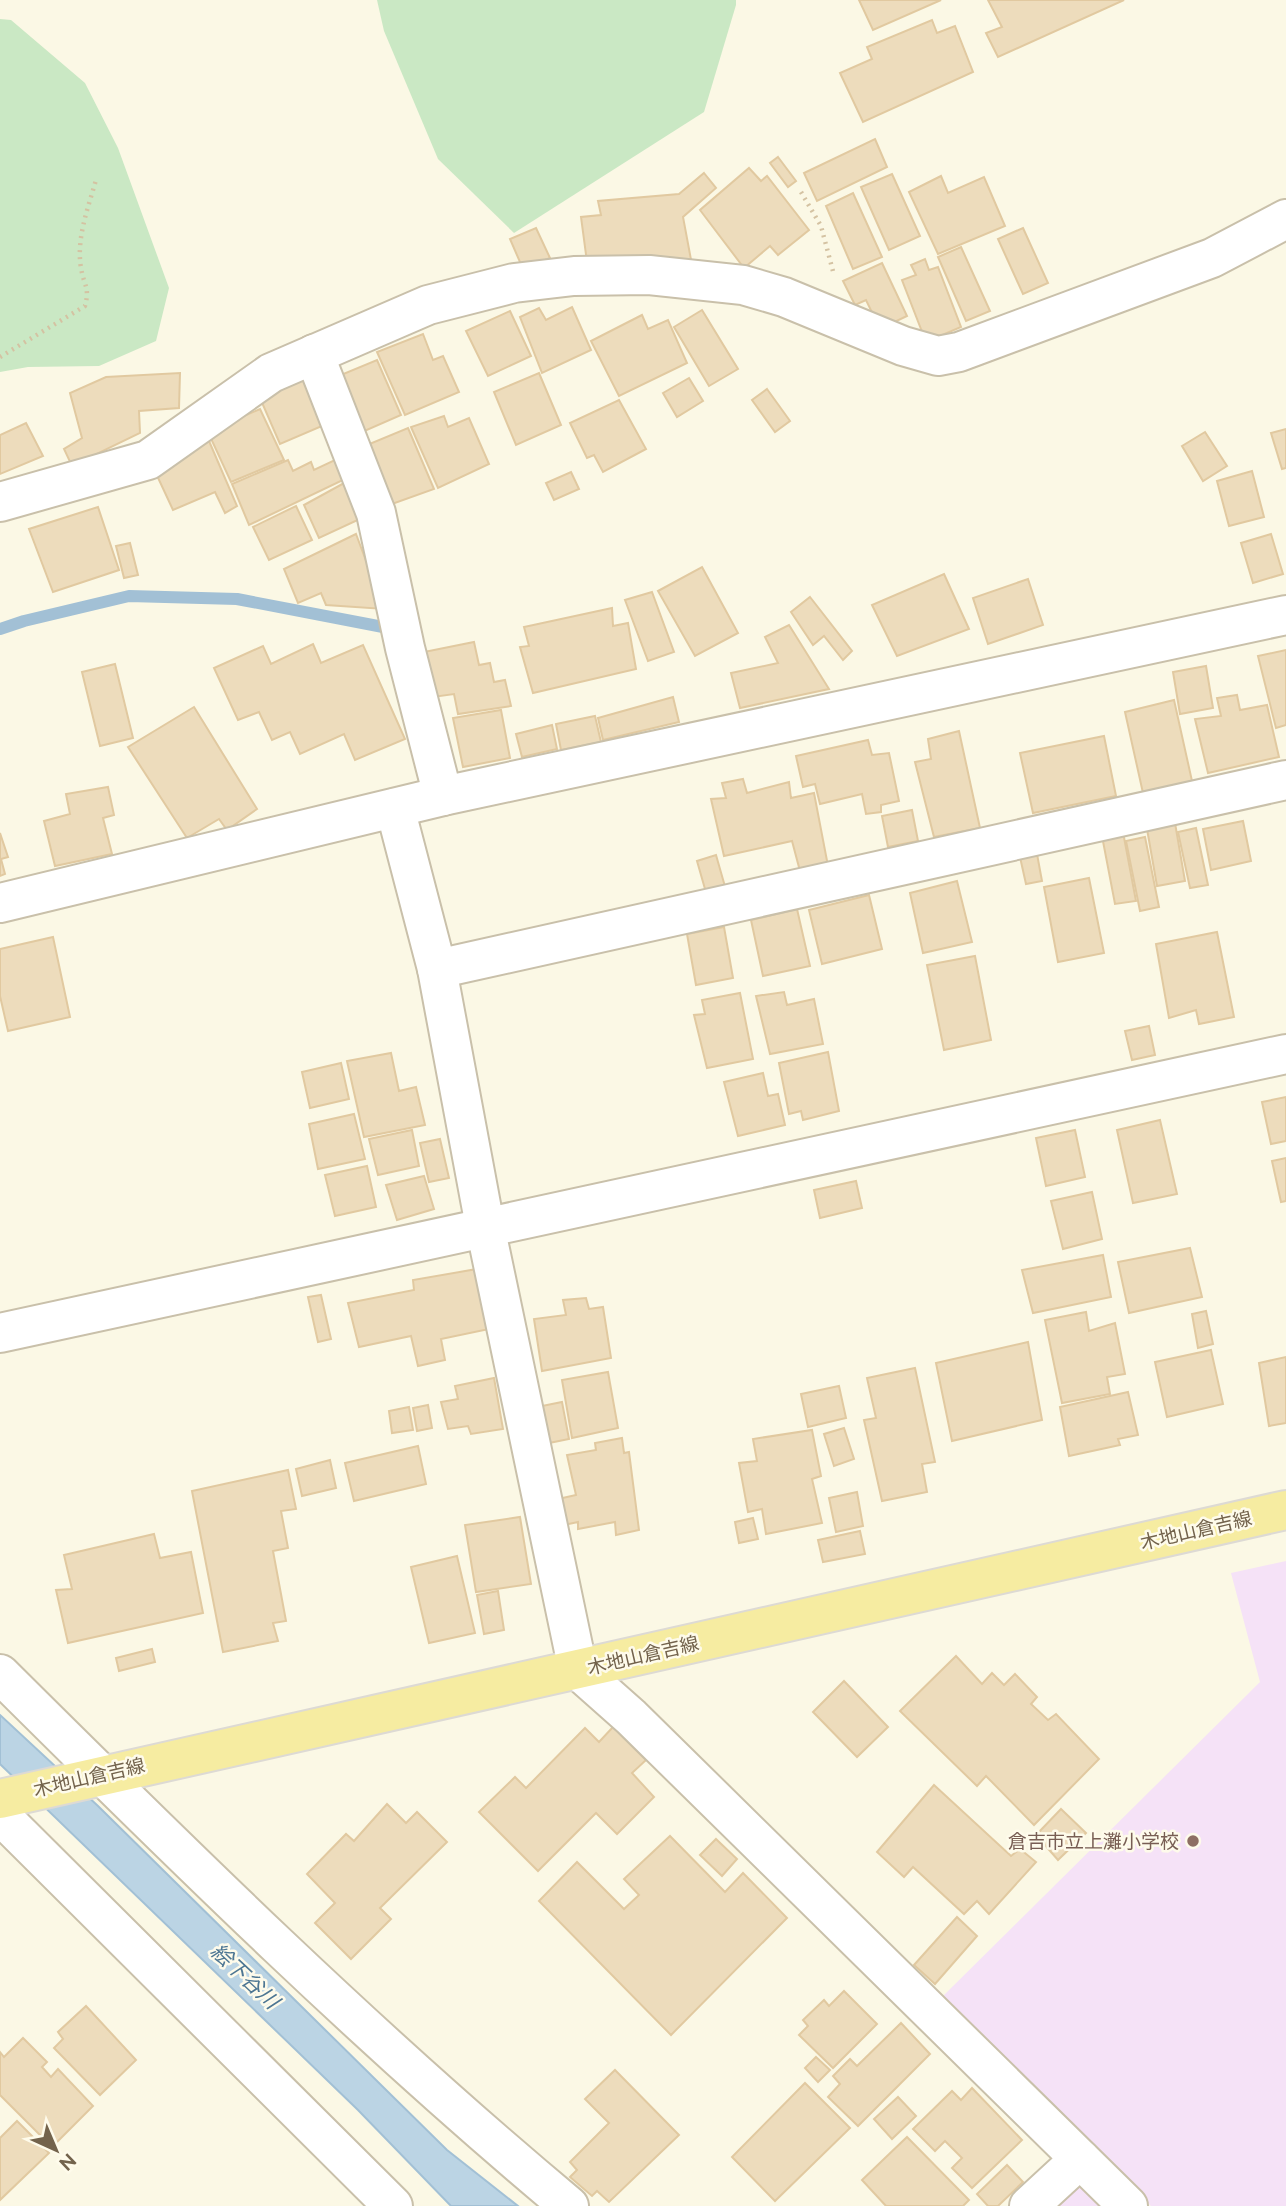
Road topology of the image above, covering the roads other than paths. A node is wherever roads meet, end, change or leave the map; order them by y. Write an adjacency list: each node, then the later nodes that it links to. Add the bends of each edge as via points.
1 (1286, 219): 2 (street, via 1212,258 938,356 743,285 649,275 514,283 428,305)
2 (314, 354): 3 (street, via 271,373 148,460); 6 (street, via 376,513)
3 (0, 502)
4 (1286, 615): 6 (street)
5 (1286, 780): 9 (street)
6 (443, 796): 7 (street)
7 (395, 808): 8 (street); 9 (street)
8 (0, 903)
9 (437, 969): 11 (street)
10 (1286, 1054): 11 (street)
11 (485, 1226): 12 (street); 14 (street)
12 (0, 1333)
13 (1286, 1510): 14 (main road, 木地山倉吉線)
14 (578, 1670): 16 (main road, 木地山倉吉線); 18 (street)
15 (0, 1674): 16 (street)
16 (90, 1776): 17 (main road, 木地山倉吉線); 20 (street, via 458,2113)
17 (7, 1802): 19 (street)
18 (1080, 2159): 21 (street); 22 (street)
19 (393, 2206)
20 (569, 2206)
21 (1029, 2206)
22 (1128, 2206)

